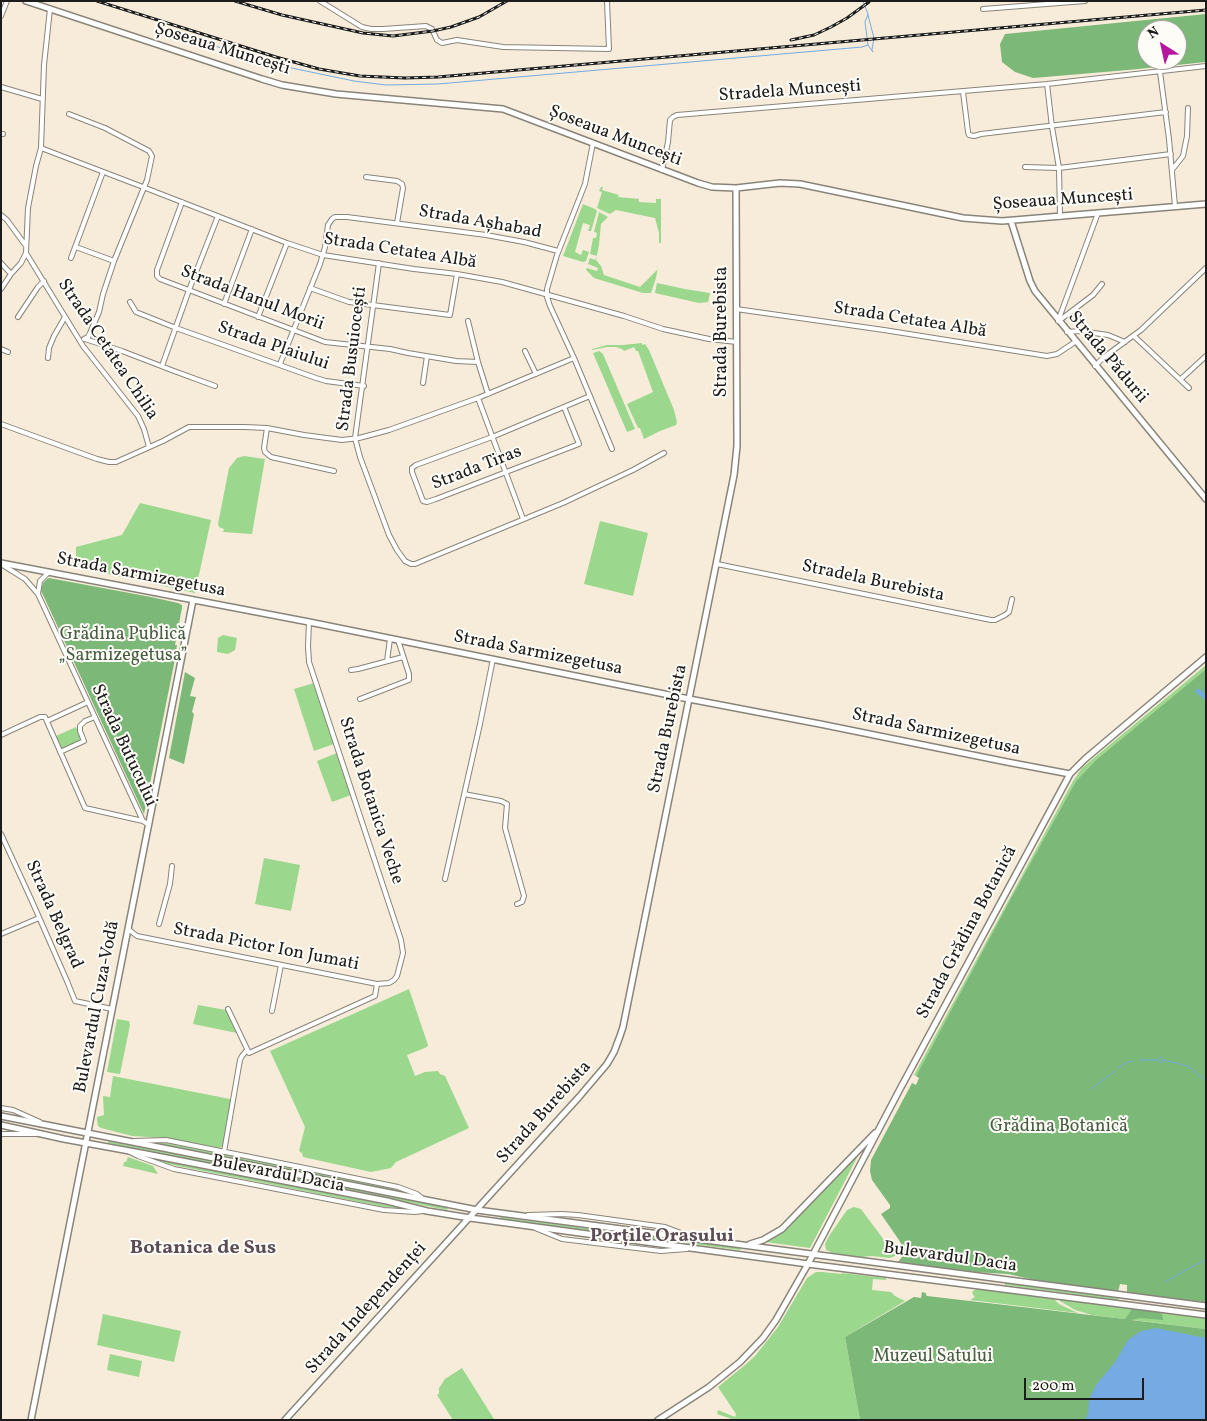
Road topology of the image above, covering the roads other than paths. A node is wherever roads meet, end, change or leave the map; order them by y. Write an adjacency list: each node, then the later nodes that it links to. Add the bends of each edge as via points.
1 (7, 1): 8 (street)
2 (26, 1): 6 (main road, Șoseaua Muncești)
3 (320, 1): 4 (street, via 362,27 426,26 442,43 457,40 503,47 609,49)
4 (607, 1)
5 (1085, 1): 7 (street)
6 (50, 9): 14 (street); 19 (main road, Șoseaua Muncești, via 282,85 362,97 494,107)
7 (983, 9)
8 (1, 16)
9 (1206, 66): 10 (street, Stradela Muncești)
10 (1160, 72): 11 (street, Stradela Muncești); 16 (street)
11 (1047, 84): 13 (street, Stradela Muncești); 18 (street)
12 (1, 87): 14 (street)
13 (963, 92): 18 (street, via 968,132 972,136); 24 (street, Stradela Muncești, via 677,115 670,120)
14 (42, 99): 20 (street)
15 (1188, 108): 25 (street, via 1183,156)
16 (1166, 112): 18 (street); 21 (street)
17 (69, 114): 28 (street, via 105,128 150,152 152,159)
18 (1052, 126): 23 (street)
19 (593, 143): 24 (main road, Șoseaua Muncești); 43 (street, via 585,184)
20 (40, 148): 26 (street, Strada Cetatea Albă); 41 (street, via 28,208)
21 (1170, 154): 23 (street); 25 (street)
22 (1025, 167): 23 (street)
23 (1059, 168): 36 (street)
24 (662, 170): 29 (main road, Șoseaua Muncești, via 712,187)
25 (1172, 170): 32 (street)
26 (103, 172): 28 (street, Strada Cetatea Albă); 42 (street)
27 (366, 177): 38 (street, Strada Așhabad, via 402,184)
28 (143, 186): 30 (street, Strada Cetatea Albă); 47 (street)
29 (736, 188): 37 (main road, Șoseaua Muncești, via 800,184 963,218); 62 (main road, Strada Burebista)
30 (182, 202): 35 (street, Strada Cetatea Albă); 57 (street, Strada Hanul Morii, via 157,276)
31 (1206, 204): 32 (main road, Șoseaua Muncești)
32 (1175, 206): 33 (main road, Șoseaua Muncești)
33 (1098, 213): 36 (main road, Șoseaua Muncești); 67 (street)
34 (1, 215): 41 (street)
35 (218, 216): 39 (street, Strada Cetatea Albă); 57 (street)
36 (1060, 217): 37 (main road, Șoseaua Muncești)
37 (1011, 221): 67 (main road, Strada Pădurii, via 1032,286)
38 (397, 223): 43 (street, Strada Așhabad, via 500,237); 45 (street, Strada Așhabad, via 335,217 328,225)
39 (252, 229): 40 (street, Strada Cetatea Albă); 60 (street)
40 (287, 243): 45 (street, Strada Cetatea Albă); 65 (street)
41 (27, 247): 44 (street)
42 (76, 247): 46 (street); 47 (street)
43 (558, 251): 58 (street)
44 (26, 253): 51 (street); 53 (street, Strada Cetatea Chilia)
45 (323, 255): 49 (street, Strada Cetatea Albă); 55 (street)
46 (72, 258)
47 (114, 261): 73 (street, via 96,319)
48 (1, 263): 51 (street)
49 (379, 264): 52 (street, Strada Cetatea Albă); 61 (street, Strada Busuiocești)
50 (1206, 268): 71 (street)
51 (11, 274): 56 (street)
52 (457, 274): 58 (street, Strada Cetatea Albă); 61 (street, via 450,315)
53 (44, 280): 63 (street); 64 (street, Strada Cetatea Chilia)
54 (1102, 284): 67 (street, via 1093,296)
55 (310, 288): 61 (street, via 342,300); 69 (street)
56 (1, 289)
57 (189, 290): 60 (street, Strada Hanul Morii); 68 (street)
58 (547, 294): 74 (street, Strada Cetatea Albă, via 663,329); 84 (street)
59 (130, 302): 68 (street, Strada Plaiului, via 136,312)
60 (224, 304): 65 (street, Strada Hanul Morii)
61 (373, 306): 77 (street, Strada Busuiocești)
62 (736, 309): 74 (main road, Strada Burebista); 75 (street, Strada Cetatea Albă, via 1047,356 1057,354)
63 (18, 317)
64 (65, 317): 72 (street, Strada Cetatea Chilia); 83 (street, via 49,348)
65 (258, 317): 69 (street, Strada Hanul Morii)
66 (468, 321): 85 (street)
67 (1058, 321): 70 (main road, Strada Pădurii)
68 (176, 328): 86 (street, Strada Plaiului); 87 (street)
69 (293, 329): 77 (street, Strada Hanul Morii, via 330,343); 86 (street)
70 (1067, 332): 75 (main road, Strada Pădurii); 76 (street, via 1108,335)
71 (1134, 336): 76 (street); 90 (street)
72 (78, 339): 73 (street); 103 (street, Strada Cetatea Chilia, via 138,416)
73 (84, 339): 87 (street)
74 (737, 342): 111 (main road, Strada Burebista, via 737,446)
75 (1075, 342): 88 (main road, Strada Pădurii)
76 (1125, 342): 88 (street)
77 (368, 347): 81 (street, Strada Hanul Morii); 93 (street, Strada Busuiocești)
78 (1, 349): 80 (street)
79 (525, 351): 89 (street)
80 (8, 352)
81 (427, 356): 85 (street, Strada Hanul Morii); 91 (street)
82 (1206, 356): 90 (street)
83 (48, 358)
84 (574, 358): 89 (street, Strada Cetatea Chilia); 96 (street)
85 (478, 362): 95 (street)
86 (280, 364): 93 (street, Strada Plaiului, via 316,378)
87 (162, 366): 92 (street)
88 (1095, 366): 108 (main road, Strada Pădurii)
89 (536, 374): 95 (street, Strada Cetatea Chilia)
90 (1181, 379): 94 (street)
91 (423, 383)
92 (215, 386)
93 (364, 386): 102 (street, Strada Busuiocești)
94 (1189, 388)
95 (488, 394): 97 (street, Strada Cetatea Chilia)
96 (590, 396): 98 (street, Strada Tiras); 104 (street)
97 (478, 398): 101 (street); 102 (street, Strada Cetatea Chilia, via 389,430)
98 (564, 407): 101 (street, Strada Tiras); 107 (street, Strada Tiras, via 579,444)
99 (1, 424): 103 (street, via 104,461 119,461)
100 (267, 428): 102 (street, Strada Cetatea Chilia, via 323,438); 103 (street, Strada Cetatea Chilia, via 189,427); 106 (street, via 264,448 271,457)
101 (492, 437): 107 (street); 107 (street, Strada Tiras, via 416,465 412,474 423,501 427,502)
102 (356, 438): 109 (street, Strada Busuiocești, via 389,535 400,556 410,564)
103 (149, 447)
104 (612, 449)
105 (664, 453): 109 (street, via 563,503)
106 (334, 471)
107 (505, 473): 109 (street)
108 (1206, 499)
109 (522, 519)
110 (1, 564): 112 (main road, Strada Sarmizegetusa); 113 (street, Strada Butucului, via 25,579)
111 (717, 564): 114 (street, Stradela Burebista, via 990,620 1009,612); 125 (main road, Strada Burebista)
112 (48, 572): 113 (street, via 40,582); 115 (main road, Strada Sarmizegetusa)
113 (38, 594): 126 (street, Strada Butucului)
114 (1012, 599)
115 (193, 600): 116 (main road, Strada Sarmizegetusa); 134 (main road, Bulevardul Cuza-Vodă)
116 (309, 622): 117 (main road, Strada Sarmizegetusa); 146 (street, Strada Botanica Veche, via 309,662 403,946 397,976)
117 (390, 639): 118 (main road, Strada Sarmizegetusa); 122 (street)
118 (398, 640): 119 (street); 121 (main road, Strada Sarmizegetusa)
119 (404, 657): 122 (street); 124 (street, via 408,680)
120 (1206, 657): 131 (main road, Strada Grădina Botanică)
121 (493, 659): 125 (main road, Strada Sarmizegetusa); 132 (street)
122 (387, 662): 123 (street)
123 (351, 670)
124 (360, 699)
125 (689, 699): 131 (main road, Strada Sarmizegetusa); 166 (main road, Strada Burebista, via 623,1027 614,1052 597,1077)
126 (88, 702): 127 (street, Strada Butucului); 128 (street)
127 (95, 716): 130 (street, via 80,726 84,741); 133 (street, Strada Butucului)
128 (45, 719): 129 (street, via 40,717); 130 (street)
129 (1, 736)
130 (60, 752): 133 (street, via 85,808)
131 (1070, 774): 156 (main road, Strada Grădina Botanică)
132 (464, 794): 137 (street); 138 (street, via 507,804 505,828 524,896)
133 (143, 821): 134 (street, Strada Butucului)
134 (149, 824): 141 (main road, Bulevardul Cuza-Vodă)
135 (1, 834): 139 (street, Strada Belgrad)
136 (172, 866): 140 (street)
137 (445, 879)
138 (517, 904)
139 (40, 918): 142 (street); 149 (street, Strada Belgrad, via 75,1001)
140 (159, 924)
141 (128, 928): 143 (street, Strada Pictor Ion Jumati); 144 (main road, Bulevardul Cuza-Vodă)
142 (1, 934)
143 (138, 936): 144 (street, Strada Pictor Ion Jumati); 145 (street, Strada Pictor Ion Jumati)
144 (126, 940): 149 (main road, Bulevardul Cuza-Vodă)
145 (281, 964): 147 (street, Strada Pictor Ion Jumati); 150 (street)
146 (388, 983): 147 (street, Strada Pictor Ion Jumati)
147 (377, 984): 151 (street, via 375,996 248,1053)
148 (228, 1009): 151 (street)
149 (112, 1010): 157 (main road, Bulevardul Cuza-Vodă)
150 (272, 1011)
151 (247, 1050): 163 (street, via 241,1058)
152 (1, 1108): 154 (street, Bulevardul Dacia)
153 (1, 1116): 154 (main road, Bulevardul Dacia)
154 (42, 1123): 157 (main road, Bulevardul Dacia)
155 (1, 1125): 159 (main road, Bulevardul Dacia)
156 (880, 1127): 168 (main road, via 782,1229); 170 (main road, Strada Grădina Botanică)
157 (87, 1132): 160 (main road, Bulevardul Dacia); 161 (main road, Bulevardul Cuza-Vodă)
158 (1, 1134): 159 (street, Bulevardul Dacia)
159 (42, 1134): 161 (main road, Bulevardul Dacia)
160 (131, 1141): 163 (street, Bulevardul Dacia, via 166,1140); 164 (main road, Bulevardul Dacia)
161 (85, 1143): 162 (main road, Bulevardul Dacia); 176 (main road, Bulevardul Cuza-Vodă)
162 (128, 1151): 165 (main road, Bulevardul Dacia); 165 (street, Bulevardul Dacia, via 174,1168 384,1210)
163 (224, 1152): 164 (street, Bulevardul Dacia, via 390,1185 417,1194)
164 (424, 1200): 166 (main road, Bulevardul Dacia)
165 (426, 1210): 167 (main road, Bulevardul Dacia)
166 (477, 1210): 167 (main road, Strada Burebista); 168 (main road, Bulevardul Dacia)
167 (470, 1218): 169 (main road, Bulevardul Dacia); 177 (main road, Strada Independenței)
168 (747, 1245): 169 (main road); 170 (main road, Bulevardul Dacia)
169 (744, 1255): 171 (main road, Bulevardul Dacia)
170 (813, 1255): 171 (main road, Strada Grădina Botanică); 172 (main road, Bulevardul Dacia)
171 (808, 1264): 173 (main road, Bulevardul Dacia); 178 (main road, Strada Grădina Botanică, via 776,1320 751,1351 709,1387)
172 (1003, 1279): 173 (main road); 174 (main road, Bulevardul Dacia)
173 (1001, 1288): 175 (main road, Bulevardul Dacia)
174 (1206, 1306)
175 (1206, 1315)
176 (31, 1420)
177 (285, 1420)
178 (658, 1420)

